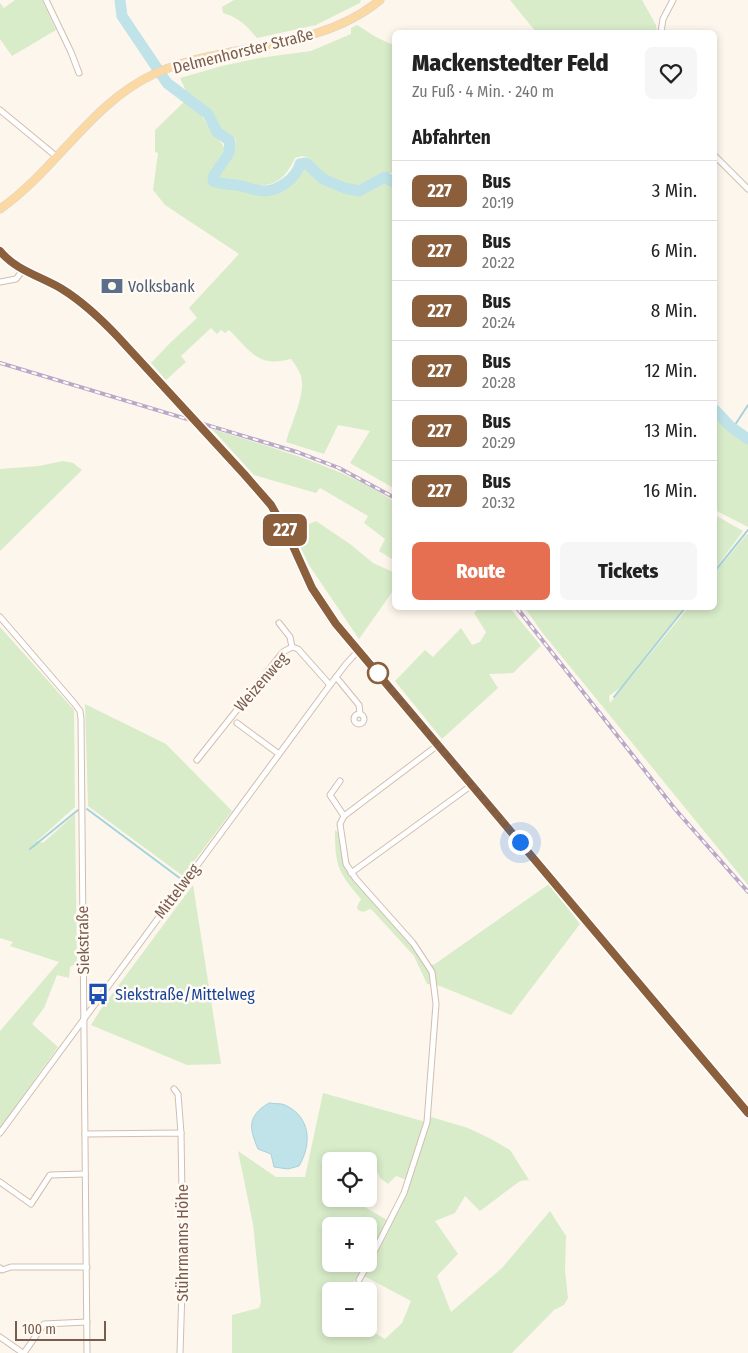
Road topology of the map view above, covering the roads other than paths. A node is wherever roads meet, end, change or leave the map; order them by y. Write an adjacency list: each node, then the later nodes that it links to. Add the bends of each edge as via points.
1 (46, 0): 5 (street)
2 (380, 0): 7 (main road, Delmenhorster Straße, via 362,13 320,32 197,60 155,74 111,103)
3 (674, 0): 4 (street, via 663,19)
4 (661, 30)
5 (79, 73)
6 (0, 110): 7 (street)
7 (57, 156): 10 (main road, Delmenhorster Straße)
8 (717, 158): 9 (street)
9 (748, 189)
10 (0, 208)
11 (0, 252): 12 (street)
12 (24, 269): 13 (street, via 16,279); 17 (street, via 68,293 106,324 261,493 281,523 312,588)
13 (0, 282)
14 (0, 617): 29 (street, Siekstraße, via 80,711)
15 (279, 623): 16 (street, via 290,637)
16 (292, 647): 19 (street, Weizenweg, via 302,652); 24 (street, Weizenweg, via 283,652)
17 (358, 651): 18 (street, Mittelweg); 22 (street)
18 (336, 677): 19 (street, Mittelweg); 20 (street, via 359,706)
19 (330, 684): 23 (street, Mittelweg)
20 (360, 714)
21 (237, 723): 23 (street)
22 (438, 745): 26 (street); 27 (street)
23 (279, 754): 29 (street, Mittelweg)
24 (196, 760)
25 (340, 781): 27 (street, via 330,795)
26 (472, 785): 28 (street); 31 (street)
27 (344, 816): 28 (street, via 340,824 342,841 346,864)
28 (352, 873): 37 (street, via 413,943 432,972 436,1004 427,1122 404,1193)
29 (84, 1019): 32 (street, Mittelweg); 34 (street, Siekstraße)
30 (174, 1089): 33 (street, Stührmanns Höhe, via 178,1094)
31 (748, 1114)
32 (0, 1133)
33 (181, 1133): 34 (street); 46 (street, Stührmanns Höhe, via 183,1258)
34 (84, 1134): 35 (street, Siekstraße)
35 (85, 1174): 36 (street, via 50,1175 31,1204); 38 (street, Siekstraße)
36 (0, 1182)
37 (377, 1246)
38 (87, 1267): 39 (street); 42 (street, Siekstraße)
39 (0, 1268)
40 (363, 1272): 41 (street)
41 (359, 1280)
42 (87, 1322): 44 (street, via 44,1324); 45 (street, Siekstraße)
43 (0, 1337): 44 (street)
44 (24, 1353)
45 (87, 1353)
46 (180, 1353)

